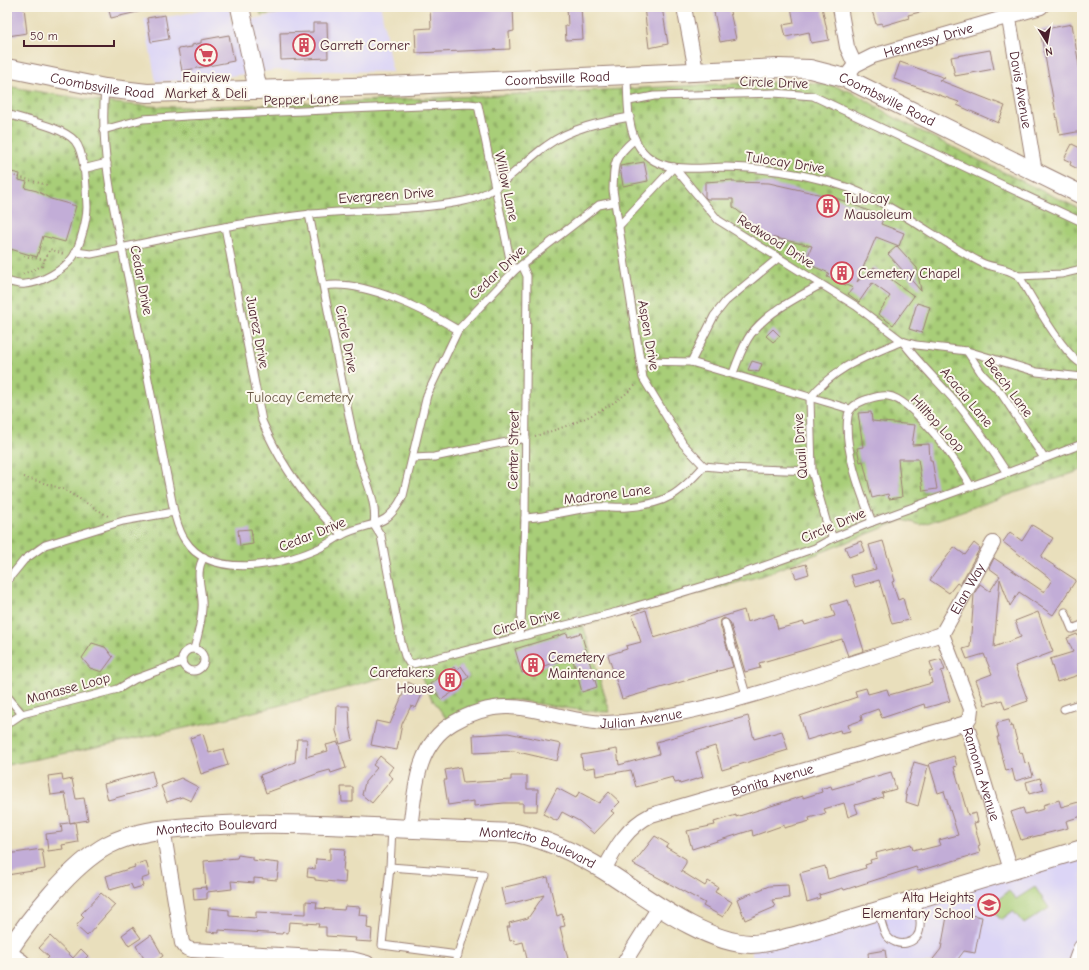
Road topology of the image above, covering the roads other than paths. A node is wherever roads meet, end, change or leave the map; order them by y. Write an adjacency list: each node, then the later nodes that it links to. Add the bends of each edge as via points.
1 (240, 7): 11 (street)
2 (684, 7): 8 (street)
3 (840, 7): 7 (street)
4 (1041, 7): 5 (street, Hennessy Drive)
5 (1008, 12): 7 (street, Hennessy Drive, via 873,56); 21 (street, Davis Avenue)
6 (7, 68): 10 (street, Coombsville Road)
7 (850, 71): 8 (street, Coombsville Road, via 778,68); 21 (street, Coombsville Road)
8 (696, 72): 9 (street, Coombsville Road)
9 (627, 74): 11 (street, Coombsville Road, via 553,80); 12 (lane, Tulocay Drive)
10 (105, 88): 11 (street, Coombsville Road, via 147,93); 16 (lane, Cedar Drive)
11 (258, 90)
12 (629, 101): 15 (lane, Tulocay Drive); 26 (lane, Circle Drive, via 654,96 774,93 813,96)
13 (478, 105): 16 (lane, Pepper Lane, via 187,116 143,119); 22 (lane, Willow Lane)
14 (7, 114): 20 (lane, via 67,134 77,145)
15 (630, 117): 17 (lane, Tulocay Drive); 22 (lane, Evergreen Drive, via 566,133 546,146)
16 (103, 130): 18 (lane, Cedar Drive)
17 (635, 139): 19 (lane, Tulocay Drive, via 650,158); 24 (lane, Aspen Drive, via 620,152 616,161)
18 (107, 163): 20 (lane); 29 (lane, Cedar Drive)
19 (674, 167): 28 (lane); 31 (lane, Redwood Drive, via 718,220); 35 (lane, Tulocay Drive, via 755,168 802,175 848,188 904,214 982,262)
20 (83, 169): 30 (lane, via 87,214)
21 (1035, 172): 23 (street, Coombsville Road)
22 (494, 189): 25 (lane, Evergreen Drive, via 466,201 398,210 359,209); 34 (lane, Willow Lane, via 511,264)
23 (1082, 195)
24 (614, 202): 28 (lane, Aspen Drive); 32 (lane, Cedar Drive, via 599,205)
25 (309, 214): 27 (lane, Evergreen Drive); 38 (lane, Circle Drive)
26 (1082, 222)
27 (225, 227): 29 (lane, Evergreen Drive, via 180,234); 61 (lane, Juarez Drive, via 262,421 288,473 322,516)
28 (618, 227): 42 (lane, Aspen Drive)
29 (122, 248): 30 (lane, Evergreen Drive); 57 (lane, Cedar Drive)
30 (74, 255): 36 (lane, via 43,279 26,284)
31 (777, 258): 37 (lane, Redwood Drive); 43 (lane, via 726,301 714,316)
32 (522, 265): 34 (lane, Cedar Drive); 49 (lane, Center Street, via 527,276)
33 (1082, 269): 35 (lane, via 1061,274)
34 (515, 270): 39 (lane, Cedar Drive)
35 (1018, 276): 44 (lane, via 1075,361)
36 (7, 281)
37 (820, 285): 40 (lane, Redwood Drive, via 856,306); 45 (lane, via 791,301 758,326 750,336)
38 (324, 286): 39 (lane, via 361,288 432,314); 60 (lane, Circle Drive, via 357,452 374,505)
39 (458, 330): 51 (lane, Cedar Drive, via 428,395)
40 (902, 341): 41 (lane, Redwood Drive); 47 (lane, via 845,366 822,383); 55 (lane, Acacia Lane, via 961,408)
41 (967, 351): 46 (lane, Redwood Drive, via 1037,372); 52 (lane, Beech Lane, via 982,374 1001,393)
42 (641, 361): 43 (lane); 53 (lane, Aspen Drive, via 644,378 682,444)
43 (691, 362): 45 (lane)
44 (1082, 364)
45 (733, 373): 47 (lane)
46 (1082, 377)
47 (810, 398): 48 (lane); 54 (lane, Quail Drive)
48 (850, 409): 56 (lane, Hilltop Loop, via 859,402 876,397 889,396 900,400 946,447); 59 (lane, via 848,415 851,458)
49 (526, 438): 51 (lane, via 434,457); 58 (lane, Center Street)
50 (1082, 444): 52 (lane, Circle Drive)
51 (413, 458): 60 (lane, Cedar Drive, via 403,496 396,510 389,518)
52 (1044, 458): 55 (lane, Circle Drive)
53 (704, 466): 54 (lane); 58 (lane, Madrone Lane, via 685,488 663,500 627,507 605,506)
54 (812, 471): 62 (lane, Quail Drive)
55 (1008, 474): 56 (lane, Circle Drive)
56 (971, 487): 59 (lane, Circle Drive)
57 (174, 512): 64 (lane, Cedar Drive, via 185,540); 65 (lane, via 117,523 45,545 24,560)
58 (525, 518): 70 (lane, Center Street, via 521,625)
59 (872, 522): 62 (lane, Circle Drive)
60 (374, 525): 61 (lane, Cedar Drive); 70 (lane, Circle Drive, via 382,536 401,642 408,663 413,664)
61 (342, 535): 64 (lane, Cedar Drive, via 315,550 274,563 234,565)
62 (833, 538): 70 (lane, Circle Drive, via 815,548 724,580 617,612)
63 (992, 543): 69 (street, Elan Way)
64 (204, 557): 71 (lane, via 198,570 202,609)
65 (7, 581)
66 (1065, 612): 68 (lane, via 1072,629)
67 (725, 623): 74 (lane)
68 (1082, 626)
69 (942, 634): 74 (street, Julian Avenue); 78 (street, Ramona Avenue, via 971,709)
70 (518, 637)
71 (194, 649): 72 (lane, via 184,655); 72 (lane, via 203,659 200,669 190,671)
72 (182, 662): 77 (lane, Manasse Loop, via 135,679 118,689)
73 (7, 696): 77 (lane)
74 (747, 698): 82 (street, Julian Avenue, via 623,723 587,721 519,707 495,707 472,713 452,724 431,742 421,761 415,784)
75 (1082, 703): 76 (lane)
76 (1064, 709)
77 (22, 714): 79 (lane, Manasse Loop)
78 (966, 723): 85 (street, Bonita Avenue, via 651,815 631,828 614,850); 86 (street, Ramona Avenue)
79 (7, 724)
80 (392, 828): 81 (street, Montecito Boulevard, via 229,824); 82 (street, Montecito Boulevard); 84 (lane)
81 (163, 829): 91 (street, Montecito Boulevard, via 132,836 108,846 90,858 40,908); 94 (street, via 182,943 186,948 352,959)
82 (410, 829): 85 (street, Montecito Boulevard, via 516,833 540,839)
83 (1082, 849): 86 (street, Montecito Boulevard)
84 (390, 867): 92 (lane, via 382,945); 92 (lane, via 482,874)
85 (604, 870): 88 (street, Montecito Boulevard)
86 (1011, 870): 87 (street, Montecito Boulevard)
87 (916, 898): 89 (street, Montecito Boulevard); 89 (lane, via 920,928 915,939 908,944 890,939)
88 (659, 907): 89 (street, Montecito Boulevard, via 693,927 725,939 751,944 774,941); 96 (street)
89 (878, 911)
90 (1082, 949): 97 (street)
91 (7, 953): 93 (street)
92 (458, 955): 95 (lane)
93 (21, 963)
94 (367, 963)
95 (455, 963)
96 (624, 963)
97 (1076, 963)

